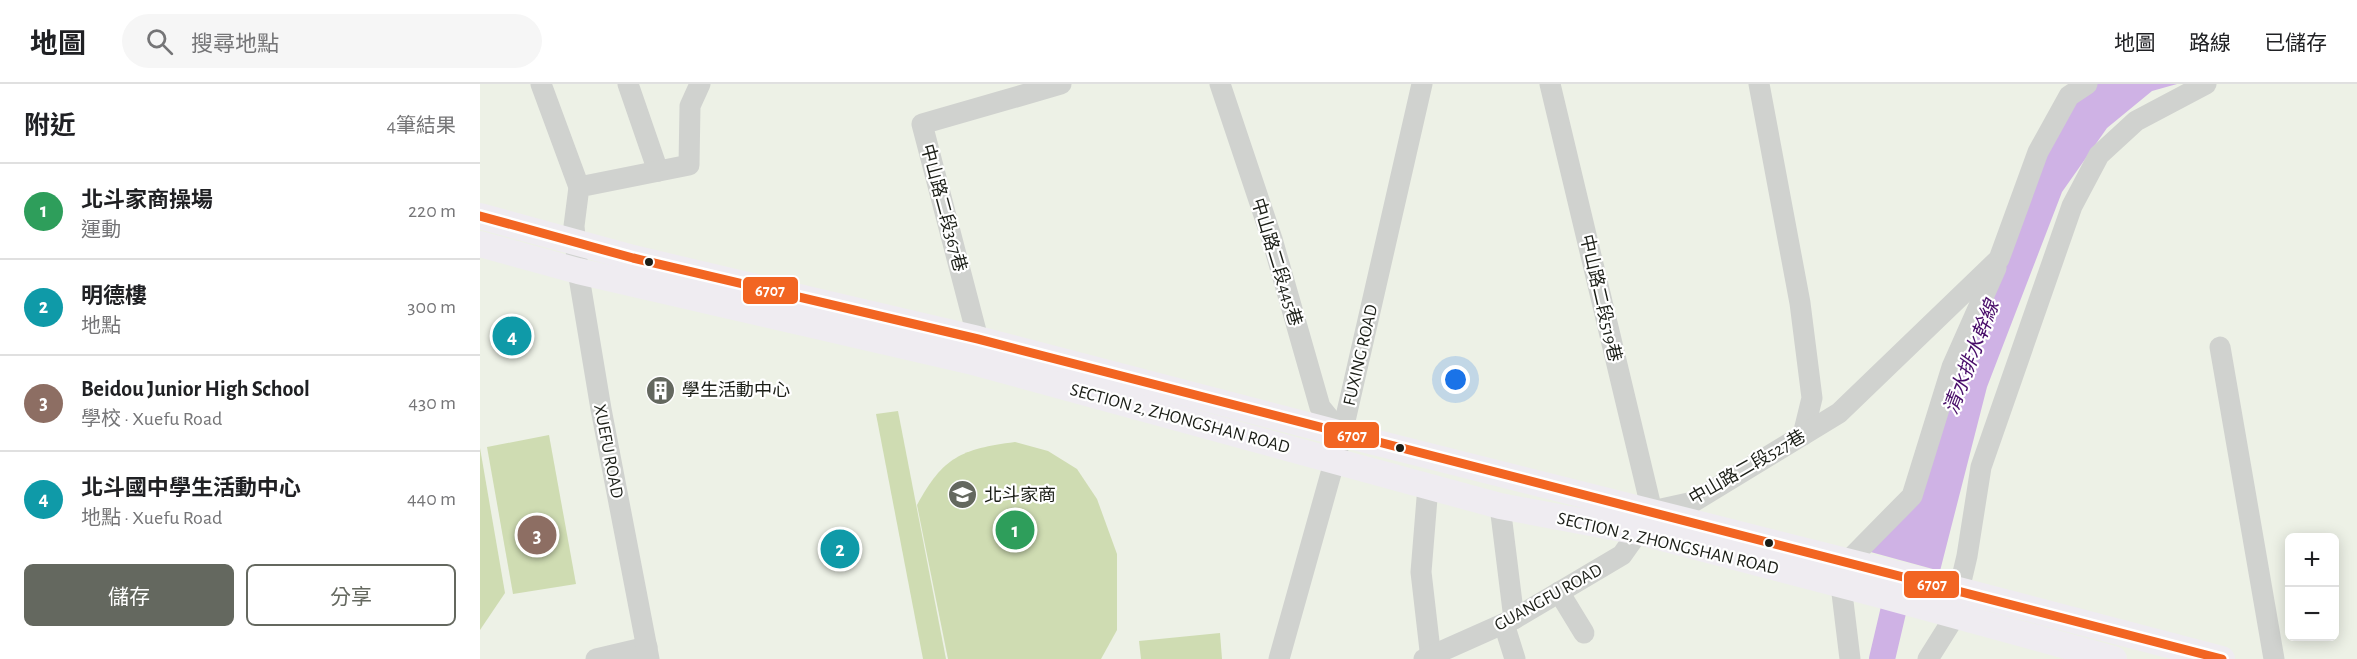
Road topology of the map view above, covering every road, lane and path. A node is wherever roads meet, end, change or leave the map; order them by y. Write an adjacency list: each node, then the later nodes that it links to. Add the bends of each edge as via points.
1 (541, 84): 12 (street)
2 (628, 84): 11 (street)
3 (700, 84): 11 (street, via 690,106 689,165)
4 (1060, 84): 19 (street, 中山路二段367巷, via 922,124)
5 (1220, 84): 20 (street, 中山路二段445巷, via 1272,239 1320,407)
6 (1422, 84): 20 (street, FUXING ROAD)
7 (1550, 84): 25 (street, 中山路二段519巷)
8 (1759, 84): 21 (street, via 1800,303 1812,398)
9 (2206, 84): 28 (street, via 2136,121 2099,155 2072,206 1981,467)
10 (2082, 86): 16 (street, via 2069,96 2038,152)
11 (658, 171): 12 (street)
12 (579, 187): 14 (street, XUEFU ROAD)
13 (480, 216): 14 (main road, SECTION 2, ZHONGSHAN ROAD)
14 (575, 242): 17 (street, XUEFU ROAD); 19 (main road, SECTION 2, ZHONGSHAN ROAD)
15 (480, 244): 17 (main road, SECTION 2, ZHONGSHAN ROAD)
16 (1999, 259): 21 (street, 中山路二段527巷, via 1839,413); 26 (street, via 1952,367 1912,496)
17 (578, 271): 19 (main road, SECTION 2, ZHONGSHAN ROAD); 33 (street, XUEFU ROAD)
18 (2220, 347): 42 (street)
19 (974, 350): 20 (main road, SECTION 2, ZHONGSHAN ROAD); 22 (main road, SECTION 2, ZHONGSHAN ROAD)
20 (1342, 434): 22 (street, FUXING ROAD); 25 (main road, SECTION 2, ZHONGSHAN ROAD)
21 (1803, 435): 25 (street, 中山路二段527巷, via 1693,502)
22 (1336, 461): 23 (main road, SECTION 2, ZHONGSHAN ROAD); 37 (street, FUXING ROAD)
23 (1428, 486): 24 (main road, SECTION 2, ZHONGSHAN ROAD); 35 (street, via 1421,572)
24 (1500, 506): 25 (main road, SECTION 2, ZHONGSHAN ROAD); 31 (street)
25 (1645, 522): 26 (main road, SECTION 2, ZHONGSHAN ROAD); 29 (street, GUANGFU ROAD, via 1622,555)
26 (1845, 573): 27 (main road, SECTION 2, ZHONGSHAN ROAD); 39 (street)
27 (1885, 583): 28 (main road); 30 (main road)
28 (1959, 590): 34 (main road)
29 (1559, 592): 31 (street, GUANGFU ROAD); 32 (street)
30 (1955, 616): 40 (street); 41 (main road)
31 (1509, 622): 35 (street, GUANGFU ROAD); 38 (street)
32 (1584, 633)
33 (648, 653): 36 (street)
34 (2211, 657)
35 (1428, 658)
36 (596, 659)
37 (1279, 659)
38 (1515, 659)
39 (1850, 659)
40 (1928, 659)
41 (2114, 659)
42 (2274, 659)

